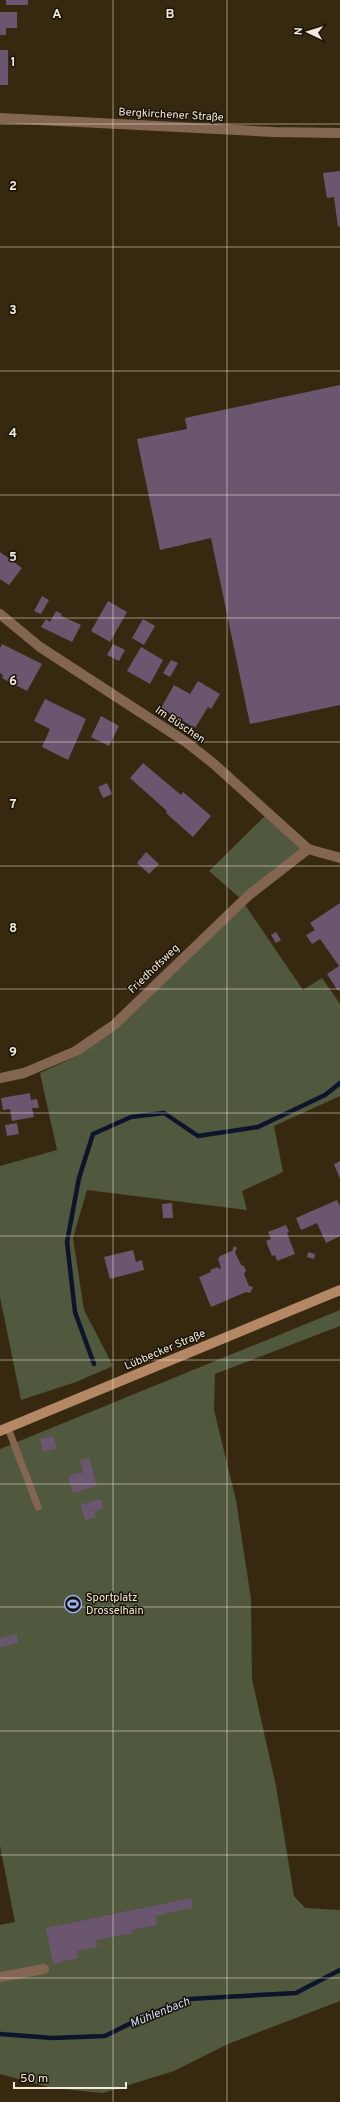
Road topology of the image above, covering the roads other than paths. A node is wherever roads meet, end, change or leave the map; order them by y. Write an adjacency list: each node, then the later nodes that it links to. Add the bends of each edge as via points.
1 (0, 118): 2 (street, Bergkirchener Straße)
2 (340, 133)
3 (0, 614): 4 (street, Im Büschen, via 40,647 186,742)
4 (308, 849): 5 (street, Im Büschen); 6 (street, Friedhofsweg, via 249,895 114,1025 76,1051 24,1072)
5 (340, 858)
6 (0, 1078)
7 (340, 1290): 8 (main road, Lübbecker Straße)
8 (4, 1430): 9 (lane)
9 (38, 1507)
10 (44, 1969): 11 (street)
11 (0, 1978)

